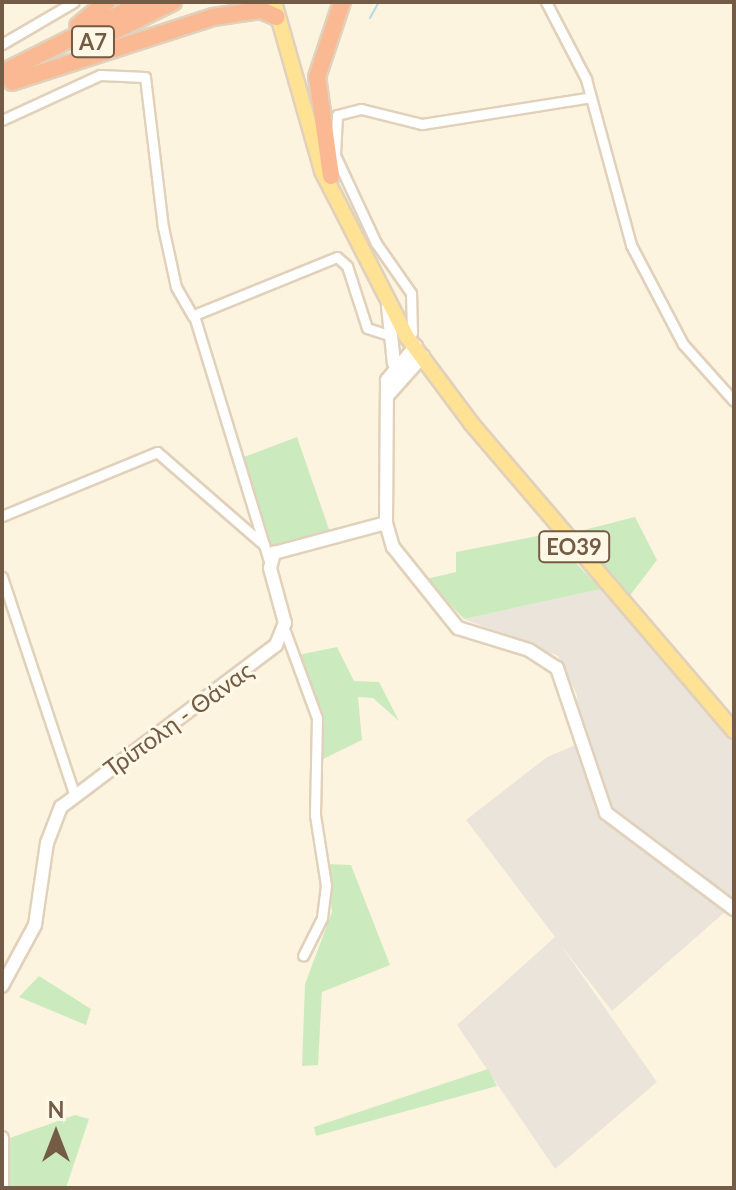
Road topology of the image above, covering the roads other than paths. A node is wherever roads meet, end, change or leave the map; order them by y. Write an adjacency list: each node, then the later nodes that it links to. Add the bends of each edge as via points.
1 (74, 2): 8 (street)
2 (107, 2): 9 (highway)
3 (144, 2): 9 (highway, Α7)
4 (173, 2): 10 (highway, Α7)
5 (342, 2): 13 (highway, via 316,92)
6 (546, 2): 11 (street, via 586,79)
7 (278, 7): 10 (highway, via 213,17); 13 (main road, ΕΟ39); 14 (main road, ΕΟ39, via 322,171)
8 (2, 44)
9 (34, 57): 10 (highway, Α7)
10 (5, 81)
11 (587, 98): 14 (street, via 422,124 361,109 337,115 332,141 340,169 390,267 411,293); 21 (street, via 631,245 683,344)
12 (2, 120): 15 (street, via 100,75 145,77 163,227 176,287)
13 (331, 176): 14 (main road, ΕΟ39)
14 (398, 305): 16 (main road); 17 (main road, ΕΟ39); 17 (street)
15 (193, 317): 16 (street, via 337,257 347,266 367,328); 24 (street)
16 (391, 336): 18 (main road)
17 (417, 345): 18 (main road); 19 (main road); 28 (main road, ΕΟ39, via 579,554)
18 (394, 364): 19 (main road); 20 (main road)
19 (408, 367): 20 (main road)
20 (387, 397): 23 (main road)
21 (734, 401)
22 (2, 516): 24 (street, via 157,452)
23 (386, 523): 25 (main road, via 283,547); 30 (main road, via 398,556 458,628 529,650 560,673 606,813)
24 (264, 545): 25 (street)
25 (269, 561): 27 (main road)
26 (2, 577): 29 (street)
27 (285, 631): 29 (main road, Τρίπολη - Θάνας, via 264,655); 31 (street, via 317,718 315,815 326,885 322,918)
28 (734, 731)
29 (74, 794): 32 (main road, Τρίπολη - Θάνας, via 53,824 35,925)
30 (734, 909)
31 (303, 956)
32 (2, 986)
33 (2, 1138): 34 (main road)
34 (2, 1185)

